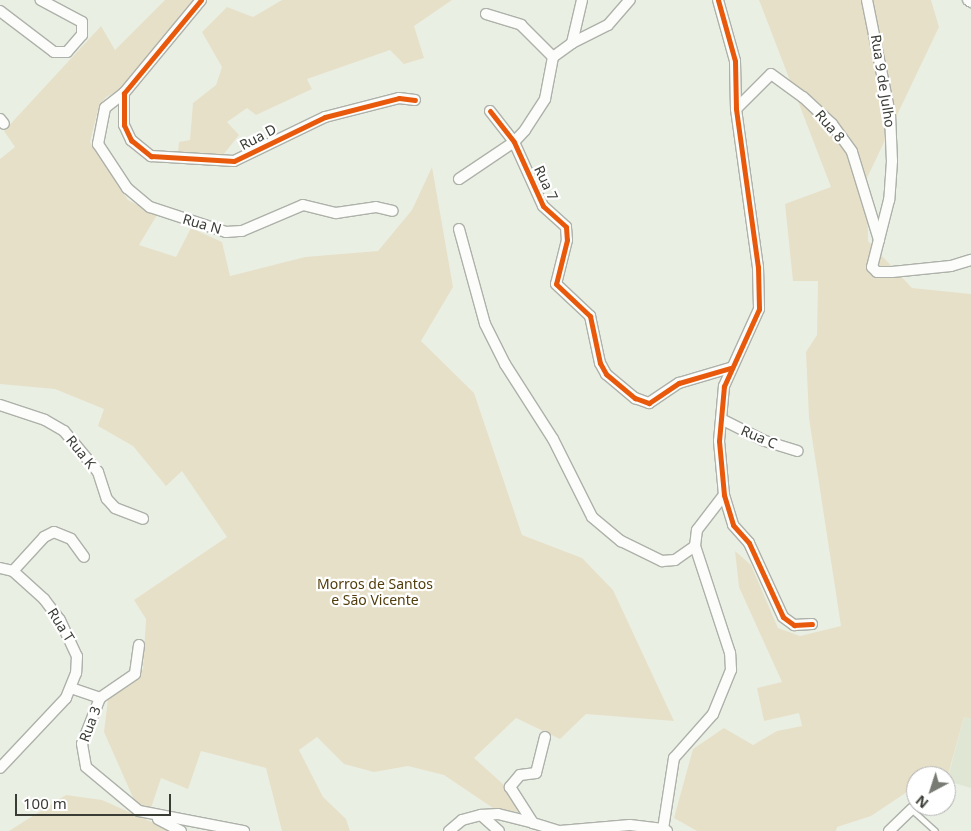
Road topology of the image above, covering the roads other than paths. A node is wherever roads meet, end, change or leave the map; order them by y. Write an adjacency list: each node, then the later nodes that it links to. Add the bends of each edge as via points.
1 (41, 0): 9 (street, via 82,22 82,35 66,52 54,52)
2 (201, 0): 13 (street)
3 (582, 0): 11 (street)
4 (630, 0): 11 (street, via 608,24)
5 (718, 0): 15 (street, via 734,61)
6 (867, 0): 21 (street, Rua 9 de Julho, via 890,114 891,185)
7 (968, 0): 8 (street)
8 (971, 2)
9 (0, 11)
10 (486, 14): 12 (street, via 521,24)
11 (572, 43): 12 (street)
12 (554, 58): 17 (street, via 545,99)
13 (124, 93): 14 (street, Rua D, via 124,125 140,150 162,158 219,161 246,157 325,117 399,98); 19 (street, Rua N, via 105,108 98,144 128,188 150,207 226,232 242,231 303,204 336,213 376,207)
14 (415, 100)
15 (736, 110): 21 (street, Rua 8, via 771,74 803,97 832,124 852,152); 23 (street, via 758,268 759,309)
16 (490, 111): 17 (street, Rua 7)
17 (514, 142): 18 (street); 23 (street, Rua 7, via 543,206 566,227 567,240 556,284 590,316 600,363 606,374 635,398 649,403 679,383)
18 (459, 179)
19 (393, 211)
20 (459, 229): 29 (street, via 489,332 504,364 553,439 592,517 620,541 662,561 675,560)
21 (880, 243): 22 (street, Rua 9 de Julho, via 872,267 877,272 923,270)
22 (971, 260)
23 (730, 368): 25 (street)
24 (0, 404): 28 (street, Rua K, via 45,420 64,431 98,472 115,508)
25 (721, 420): 26 (street, Rua C, via 764,442); 27 (street, via 719,442)
26 (798, 452)
27 (724, 496): 29 (street, via 697,530); 33 (street, via 733,525 749,542 782,617 794,625)
28 (143, 519)
29 (695, 546): 44 (street, via 730,653 731,670 713,714 674,758)
30 (84, 557): 32 (street, via 71,538 54,532 44,537)
31 (0, 568): 32 (street)
32 (13, 570): 35 (street, Rua T, via 44,600 73,644 77,656)
33 (812, 624)
34 (139, 644): 36 (street, Rua 3, via 135,674)
35 (71, 688): 36 (street); 38 (street, Rua T, via 55,713)
36 (100, 698): 39 (street, Rua 3, via 82,744 83,760 130,805)
37 (545, 737): 43 (street, via 536,773 520,776 510,787)
38 (0, 768)
39 (149, 814): 45 (street); 46 (street, Rua 3)
40 (906, 814): 49 (street)
41 (481, 816): 43 (street, via 498,814); 47 (street, via 462,820); 48 (street)
42 (919, 816): 50 (lane)
43 (533, 823): 44 (street, via 560,831 630,825)
44 (665, 830)
45 (181, 831)
46 (244, 831)
47 (449, 831)
48 (499, 831)
49 (888, 831)
50 (935, 831)

